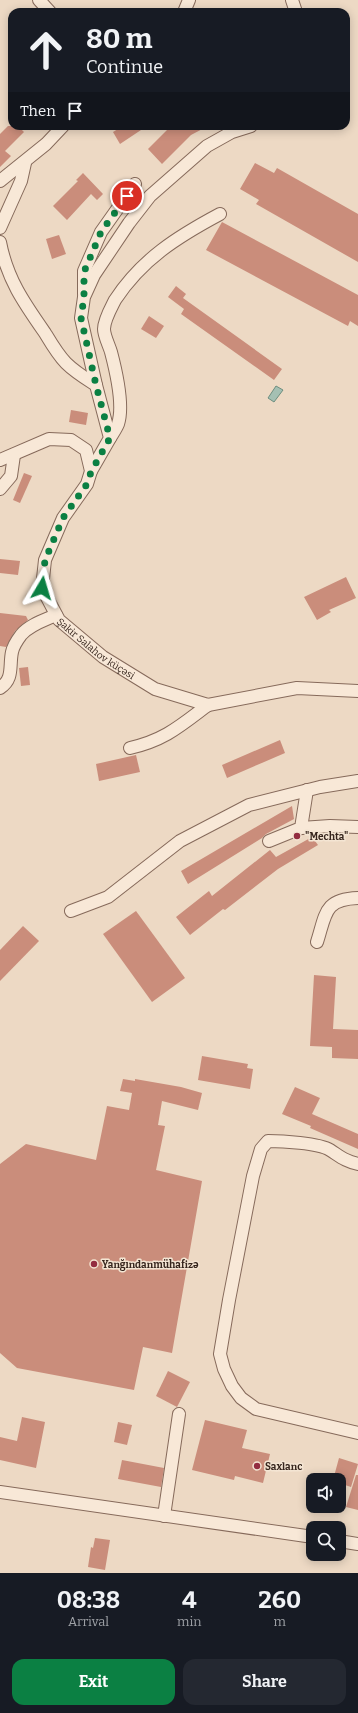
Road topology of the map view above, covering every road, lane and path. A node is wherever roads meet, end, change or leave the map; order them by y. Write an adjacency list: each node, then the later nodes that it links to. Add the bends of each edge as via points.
1 (39, 0): 2 (street)
2 (46, 8)
3 (59, 130): 5 (street)
4 (238, 130): 11 (street, via 207,146 150,196 94,275)
5 (25, 163): 6 (street); 9 (street, via 21,181)
6 (0, 181)
7 (135, 184): 11 (street, via 101,232 84,272)
8 (220, 214): 13 (street, Şakir Salahov küçəsi, via 186,232 153,256 128,281 110,308 104,328 112,353 120,412 118,425)
9 (0, 228)
10 (0, 242): 12 (street, via 9,276 40,326 65,362 76,373)
11 (84, 297): 12 (street, via 81,318)
12 (96, 385): 13 (street)
13 (110, 438): 16 (street, Şakir Salahov küçəsi)
14 (14, 454): 15 (street); 16 (street, via 49,439 71,440 86,450); 17 (street, via 11,476)
15 (0, 460)
16 (91, 472): 18 (street, Şakir Salahov küçəsi, via 87,484 63,518 45,560 42,588)
17 (0, 489)
18 (56, 615): 19 (street, via 22,634 12,650 11,671 6,684); 21 (street, Şakir Salahov küçəsi, via 103,657 155,689)
19 (0, 688)
20 (358, 691): 21 (street, Şakir Salahov küçəsi, via 296,688)
21 (208, 705): 22 (street, via 169,734 148,744)
22 (130, 748)
23 (358, 781): 24 (street)
24 (306, 790): 26 (street); 29 (street, via 242,809 180,841 108,897)
25 (358, 827): 26 (street)
26 (301, 828): 27 (street)
27 (269, 842)
28 (358, 898): 30 (street, via 343,898 328,908)
29 (71, 911)
30 (317, 942)
31 (358, 1164): 33 (street, via 339,1158 329,1149 296,1143 268,1141 262,1149 253,1176 220,1354 232,1386 241,1398 256,1408)
32 (179, 1414): 35 (street)
33 (358, 1433)
34 (0, 1492): 35 (street)
35 (164, 1516): 36 (street)
36 (306, 1537)
37 (346, 1542): 38 (street)
38 (358, 1544)

